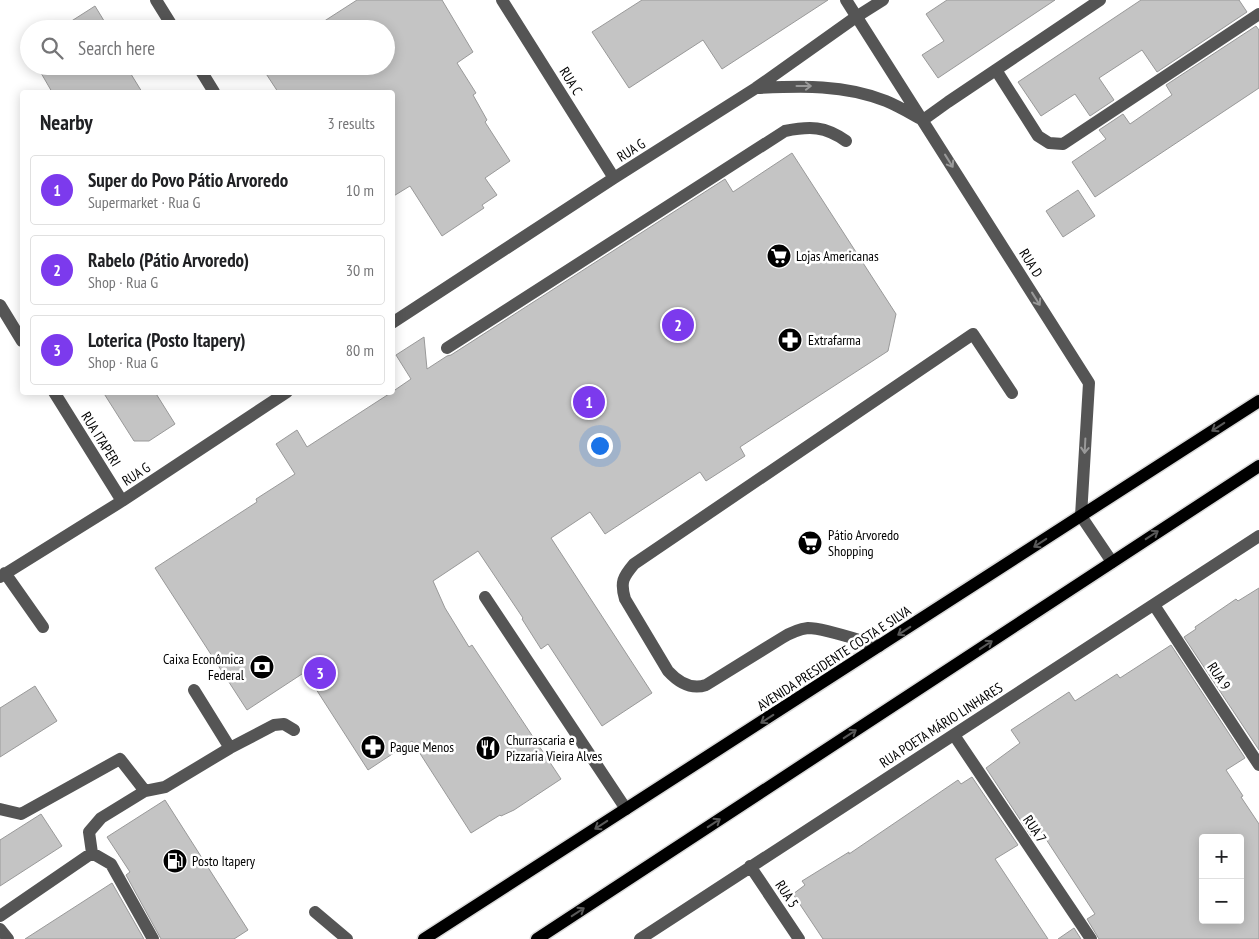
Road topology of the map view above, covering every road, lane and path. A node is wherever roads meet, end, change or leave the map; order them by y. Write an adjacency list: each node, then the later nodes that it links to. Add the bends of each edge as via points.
1 (156, 0): 8 (street)
2 (502, 0): 15 (street, RUA C)
3 (846, 0): 7 (street, RUA D)
4 (883, 0): 7 (street, RUA G)
5 (1100, 0): 9 (street)
6 (1259, 14): 9 (street, via 1063,144 1049,143 1038,136)
7 (856, 17): 11 (street, RUA G); 13 (street, RUA D)
8 (168, 20)
9 (996, 70): 13 (street)
10 (204, 75): 12 (street)
11 (756, 88): 13 (street, one-way to 13, via 831,87 888,101); 15 (street, RUA G)
12 (213, 90)
13 (923, 120): 26 (street, RUA D, one-way to 26, via 1089,383)
14 (846, 141): 19 (street, via 834,132 818,128 786,131)
15 (614, 178): 17 (street, RUA G)
16 (0, 305): 18 (street)
17 (395, 321)
18 (20, 338)
19 (447, 348)
20 (1012, 393): 33 (street, via 973,334 634,564 624,576 621,587 668,672 687,686 698,688 706,685 794,631 808,628)
21 (56, 395): 25 (street, RUA ITAPERI)
22 (282, 395): 25 (street, RUA G)
23 (1259, 401): 26 (main road, AVENIDA PRESIDENTE COSTA E SILVA, one-way to 26)
24 (1259, 466): 28 (main road, one-way to 24)
25 (122, 501): 29 (street, RUA G)
26 (1081, 516): 28 (street); 33 (main road, AVENIDA PRESIDENTE COSTA E SILVA, one-way to 33)
27 (1259, 536): 31 (street, RUA POETA MÁRIO LINHARES)
28 (1112, 562): 51 (main road, one-way to 28)
29 (3, 575): 32 (street)
30 (485, 597): 41 (street)
31 (1154, 605): 36 (street, RUA POETA MÁRIO LINHARES); 38 (street, RUA 9)
32 (43, 627)
33 (879, 646): 41 (main road, AVENIDA PRESIDENTE COSTA E SILVA, one-way to 41)
34 (194, 690): 37 (street)
35 (294, 730): 37 (street, via 284,724 274,725)
36 (954, 735): 43 (street, RUA POETA MÁRIO LINHARES); 54 (street, RUA 7)
37 (230, 748): 39 (street, via 165,787)
38 (1259, 765)
39 (145, 791): 40 (street, via 120,759 21,814); 42 (street, via 101,818 89,832)
40 (0, 809)
41 (626, 810): 50 (main road, AVENIDA PRESIDENTE COSTA E SILVA, one-way to 50)
42 (92, 853): 45 (street); 48 (street, via 111,864)
43 (750, 866): 52 (street, RUA POETA MÁRIO LINHARES); 53 (street, RUA 5)
44 (316, 912): 49 (street)
45 (0, 916)
46 (0, 930): 47 (street)
47 (8, 939)
48 (154, 939)
49 (347, 939)
50 (424, 939)
51 (538, 939)
52 (640, 939)
53 (799, 939)
54 (1091, 939)

